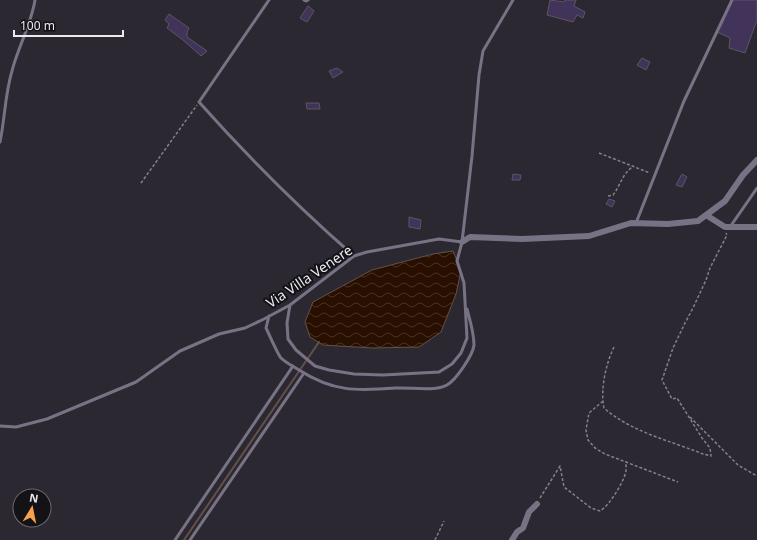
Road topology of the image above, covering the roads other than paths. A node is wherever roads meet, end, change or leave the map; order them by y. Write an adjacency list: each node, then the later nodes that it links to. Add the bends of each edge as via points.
1 (34, 0): 7 (lane, via 30,21 8,85)
2 (269, 0): 15 (lane, via 199,102 223,130)
3 (304, 0): 4 (lane)
4 (308, 0)
5 (513, 0): 14 (lane, via 483,51)
6 (732, 0): 11 (lane, via 684,101)
7 (0, 142)
8 (757, 160): 10 (street, via 725,201)
9 (757, 188): 12 (lane)
10 (706, 215): 11 (street, via 698,221 668,224); 12 (street)
11 (636, 223): 14 (street, via 589,236 522,239 470,237)
12 (728, 227): 13 (street)
13 (757, 227)
14 (462, 242): 15 (lane, Via Villa Venere, via 438,238); 16 (lane, via 457,261 464,283)
15 (354, 256): 17 (lane, Via Villa Venere)
16 (465, 301): 17 (lane, via 467,338 461,353 452,364 439,372 383,375 354,374 315,366 296,350 288,339); 20 (lane, via 474,346 458,375 447,385 427,389 375,390 334,387)
17 (290, 305): 18 (lane, Via Villa Venere)
18 (269, 316): 19 (lane, via 266,328 280,357); 21 (lane, Via Villa Venere, via 245,328 219,334 180,351 136,382 48,419 16,427)
19 (293, 366): 20 (lane); 23 (lane)
20 (303, 373): 24 (lane)
21 (0, 426)
22 (537, 504): 25 (street, via 529,512 523,528)
23 (175, 540)
24 (190, 540)
25 (512, 540)

